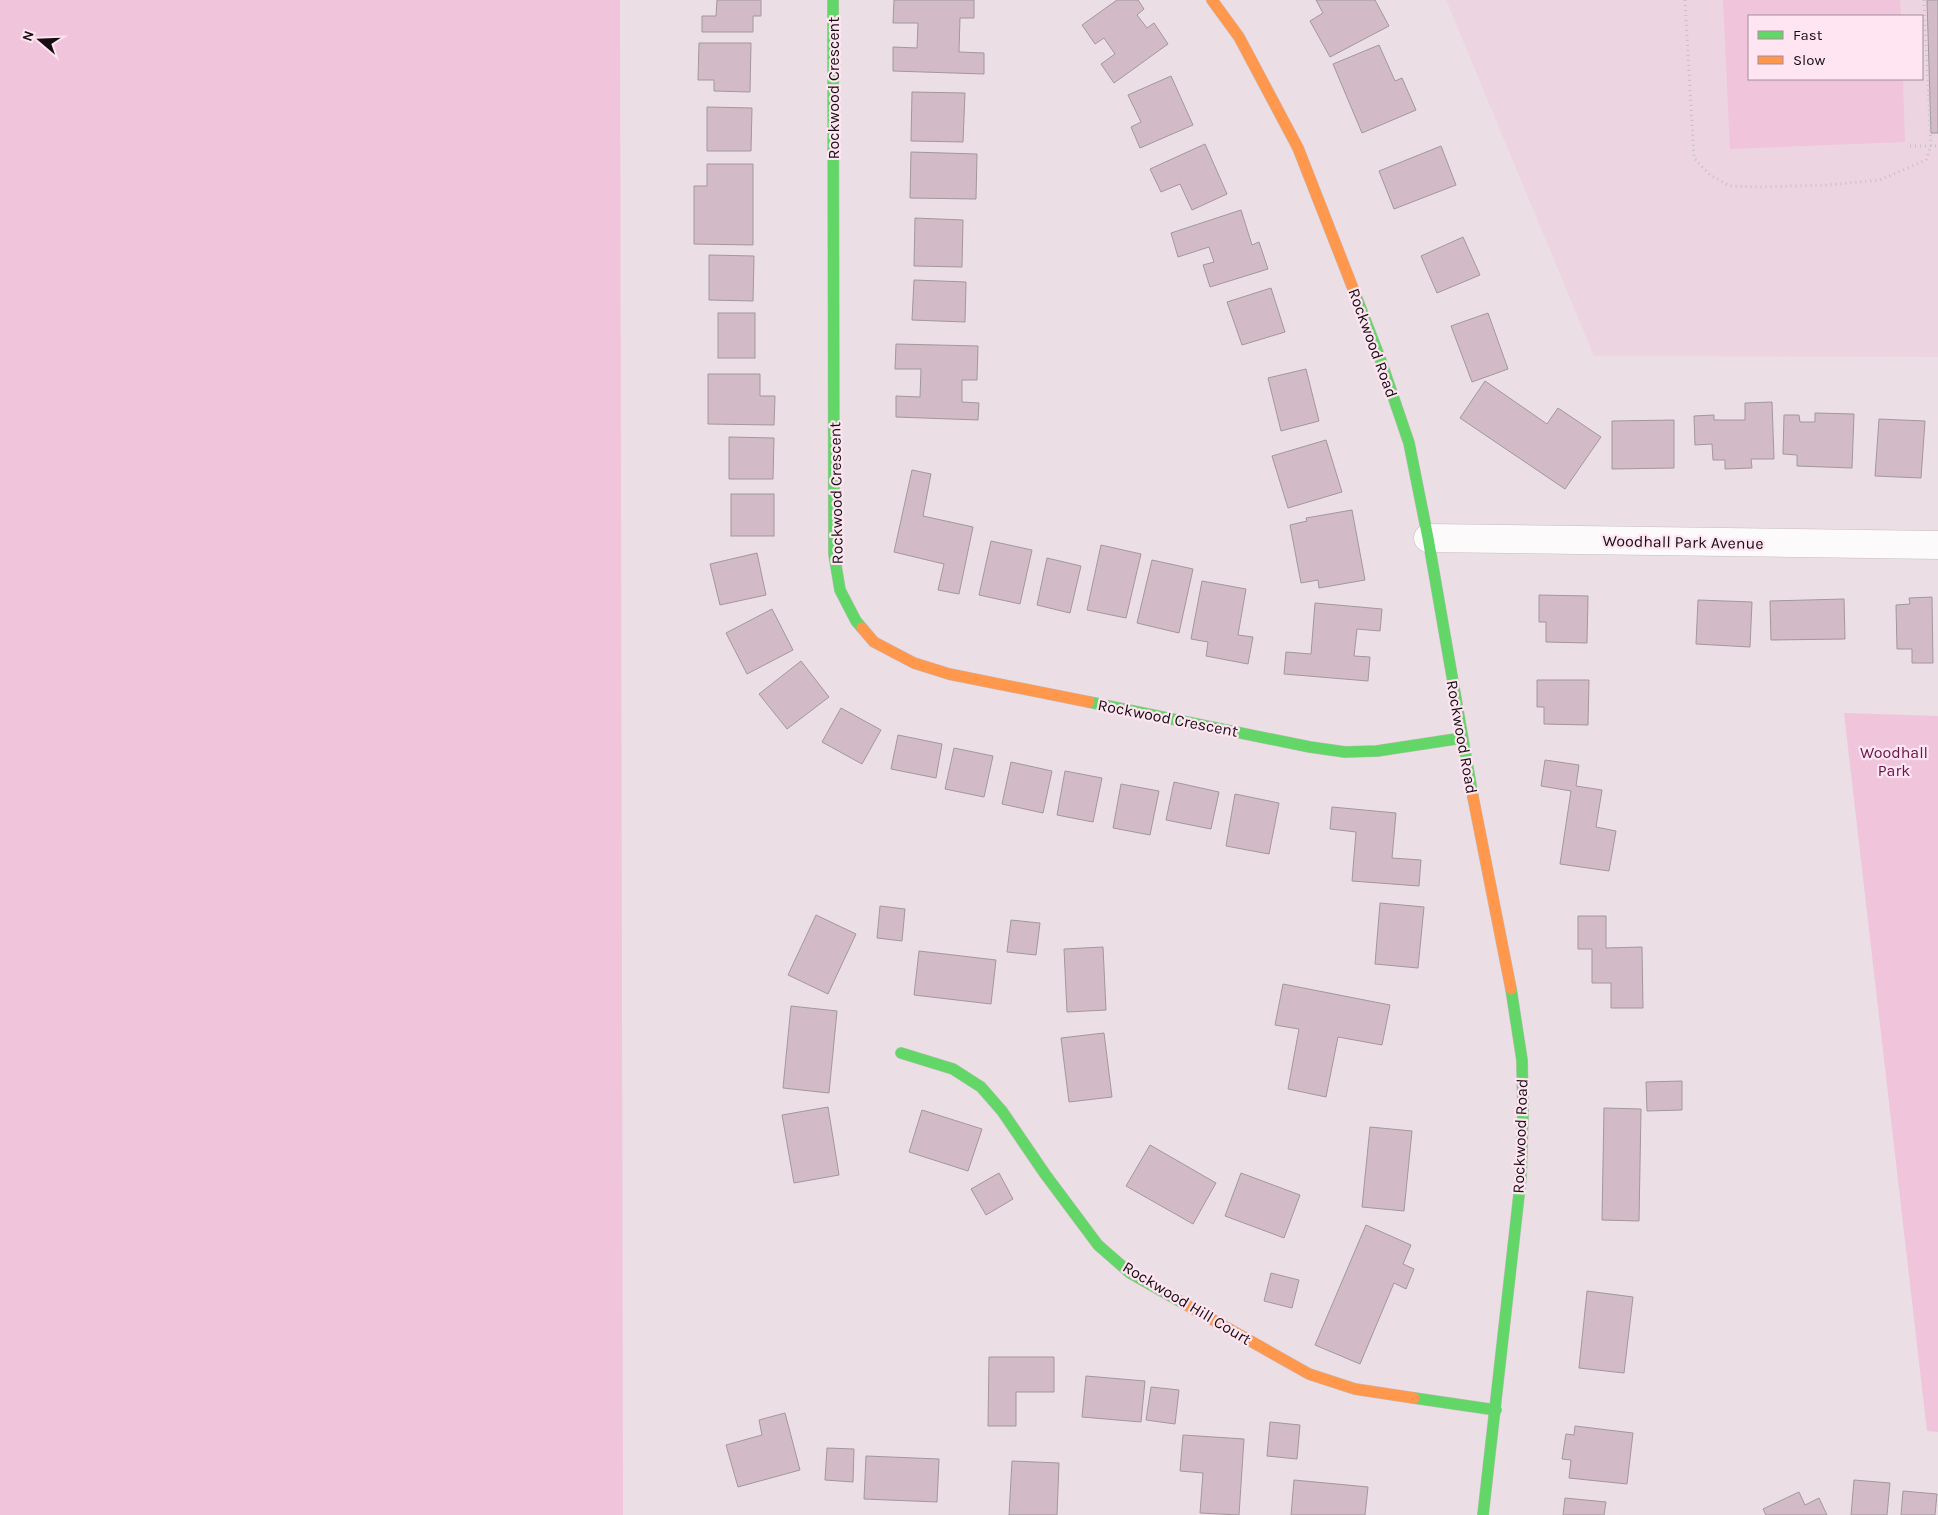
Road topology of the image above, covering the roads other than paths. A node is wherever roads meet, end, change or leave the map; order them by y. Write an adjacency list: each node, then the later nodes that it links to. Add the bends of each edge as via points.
1 (833, 0): 5 (street, Rockwood Crescent, via 834,554 840,590 856,621 874,642 914,663 948,674 1310,747 1346,752 1377,751)
2 (1212, 0): 3 (street, Rockwood Road, via 1239,37 1298,148 1381,361 1409,443)
3 (1428, 538): 4 (street, Woodhall Park Avenue); 5 (street, Rockwood Road)
4 (1938, 545)
5 (1462, 738): 7 (street, Rockwood Road, via 1522,1060 1521,1177)
6 (901, 1053): 7 (street, Rockwood Hill Court, via 953,1069 981,1087 1002,1111 1098,1245 1130,1273 1309,1374 1355,1389)
7 (1496, 1410): 8 (street, Rockwood Road)
8 (1483, 1515)

